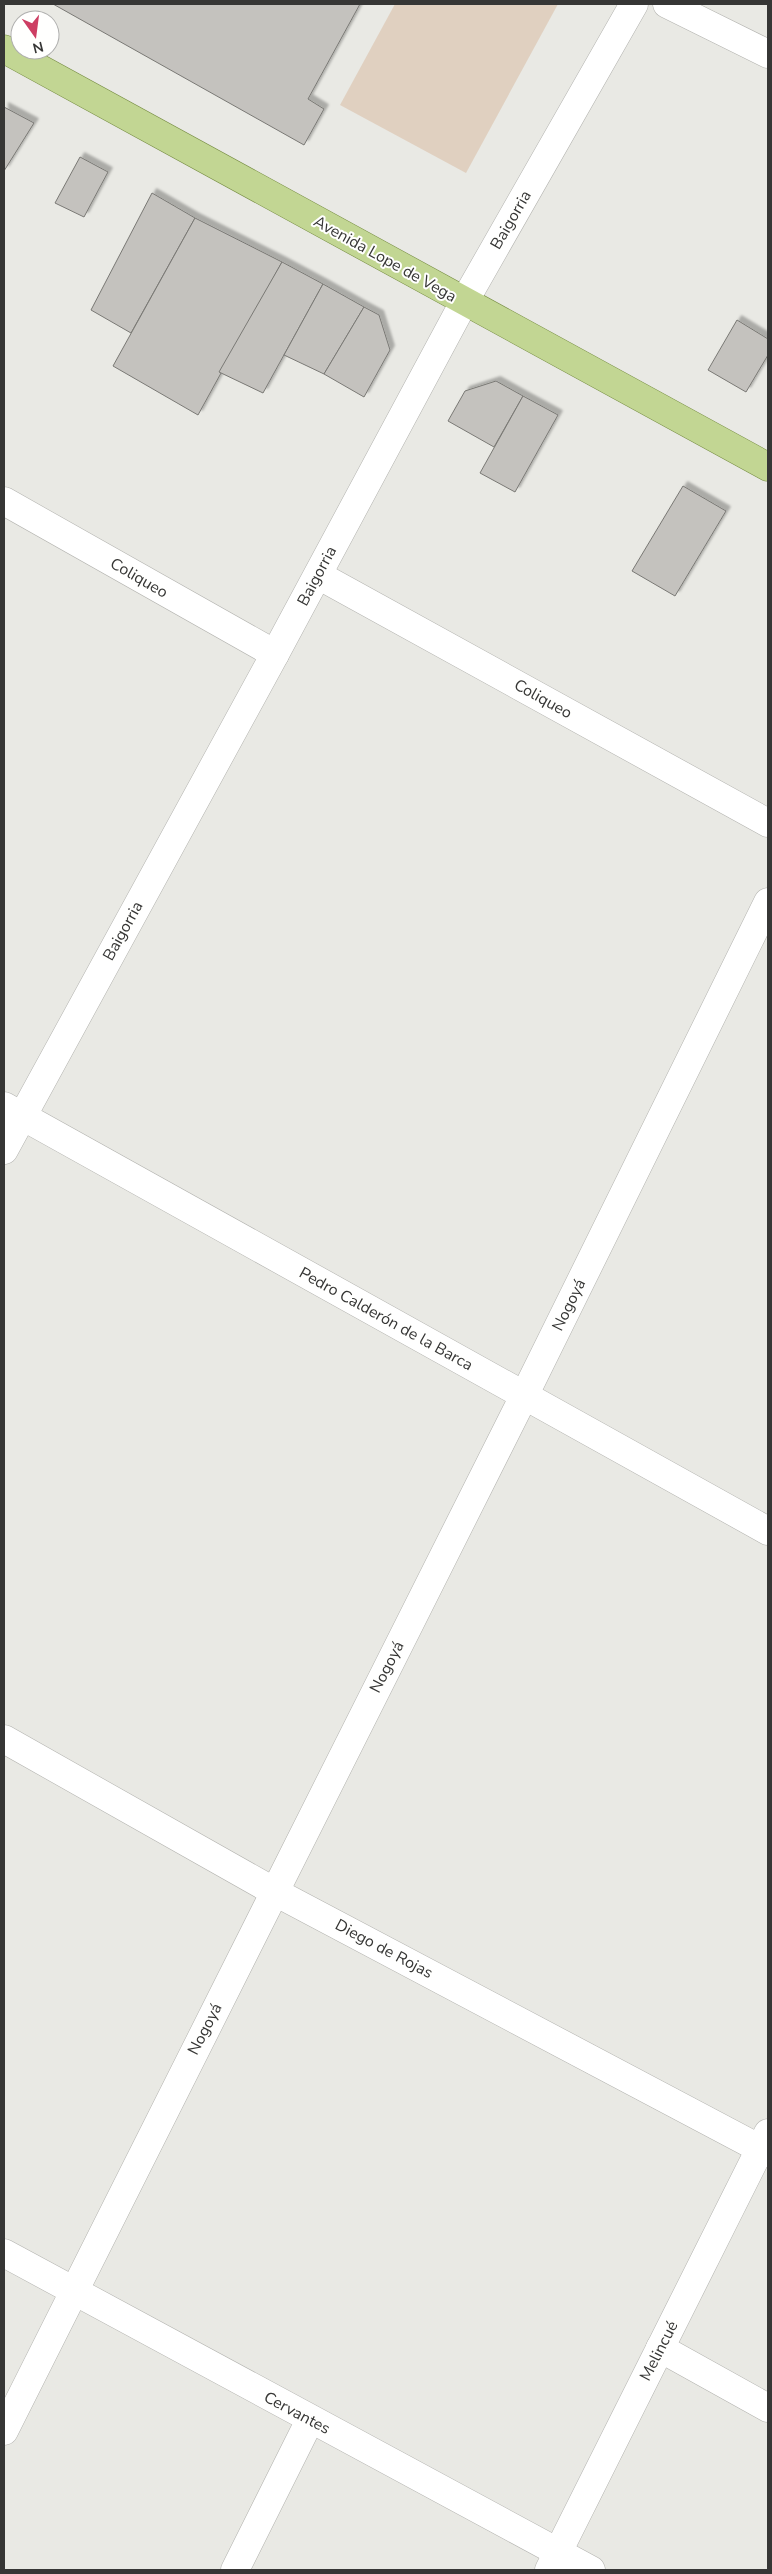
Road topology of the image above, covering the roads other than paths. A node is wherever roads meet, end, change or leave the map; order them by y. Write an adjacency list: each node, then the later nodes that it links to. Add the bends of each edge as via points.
1 (634, 4): 5 (street, Baigorria)
2 (667, 4): 4 (street)
3 (4, 49): 5 (main road, Avenida Lope de Vega)
4 (768, 54)
5 (464, 302): 6 (main road, Avenida Lope de Vega); 8 (street, Baigorria)
6 (768, 467)
7 (4, 501): 9 (street, Coliqueo)
8 (318, 575): 9 (street, Baigorria); 10 (street, Coliqueo)
9 (275, 654): 12 (street, Baigorria)
10 (768, 823)
11 (768, 902): 14 (street, Nogoyá)
12 (13, 1111): 13 (street, Baigorria); 14 (street, Pedro Calderón de la Barca)
13 (4, 1150)
14 (524, 1396): 15 (street, Pedro Calderón de la Barca); 17 (street, Nogoyá)
15 (768, 1531)
16 (4, 1739): 17 (street, Diego de Rojas)
17 (275, 1892): 18 (street, Diego de Rojas); 20 (street, Nogoyá)
18 (766, 2145): 21 (street, Melincué)
19 (4, 2253): 20 (street, Cervantes)
20 (74, 2291): 23 (street, Cervantes); 24 (street, Nogoyá)
21 (660, 2348): 22 (street); 25 (street, Melincué)
22 (768, 2408)
23 (310, 2420): 25 (street, Cervantes); 26 (street)
24 (4, 2431)
25 (554, 2561): 27 (street, Cervantes)
26 (235, 2570)
27 (591, 2570)

